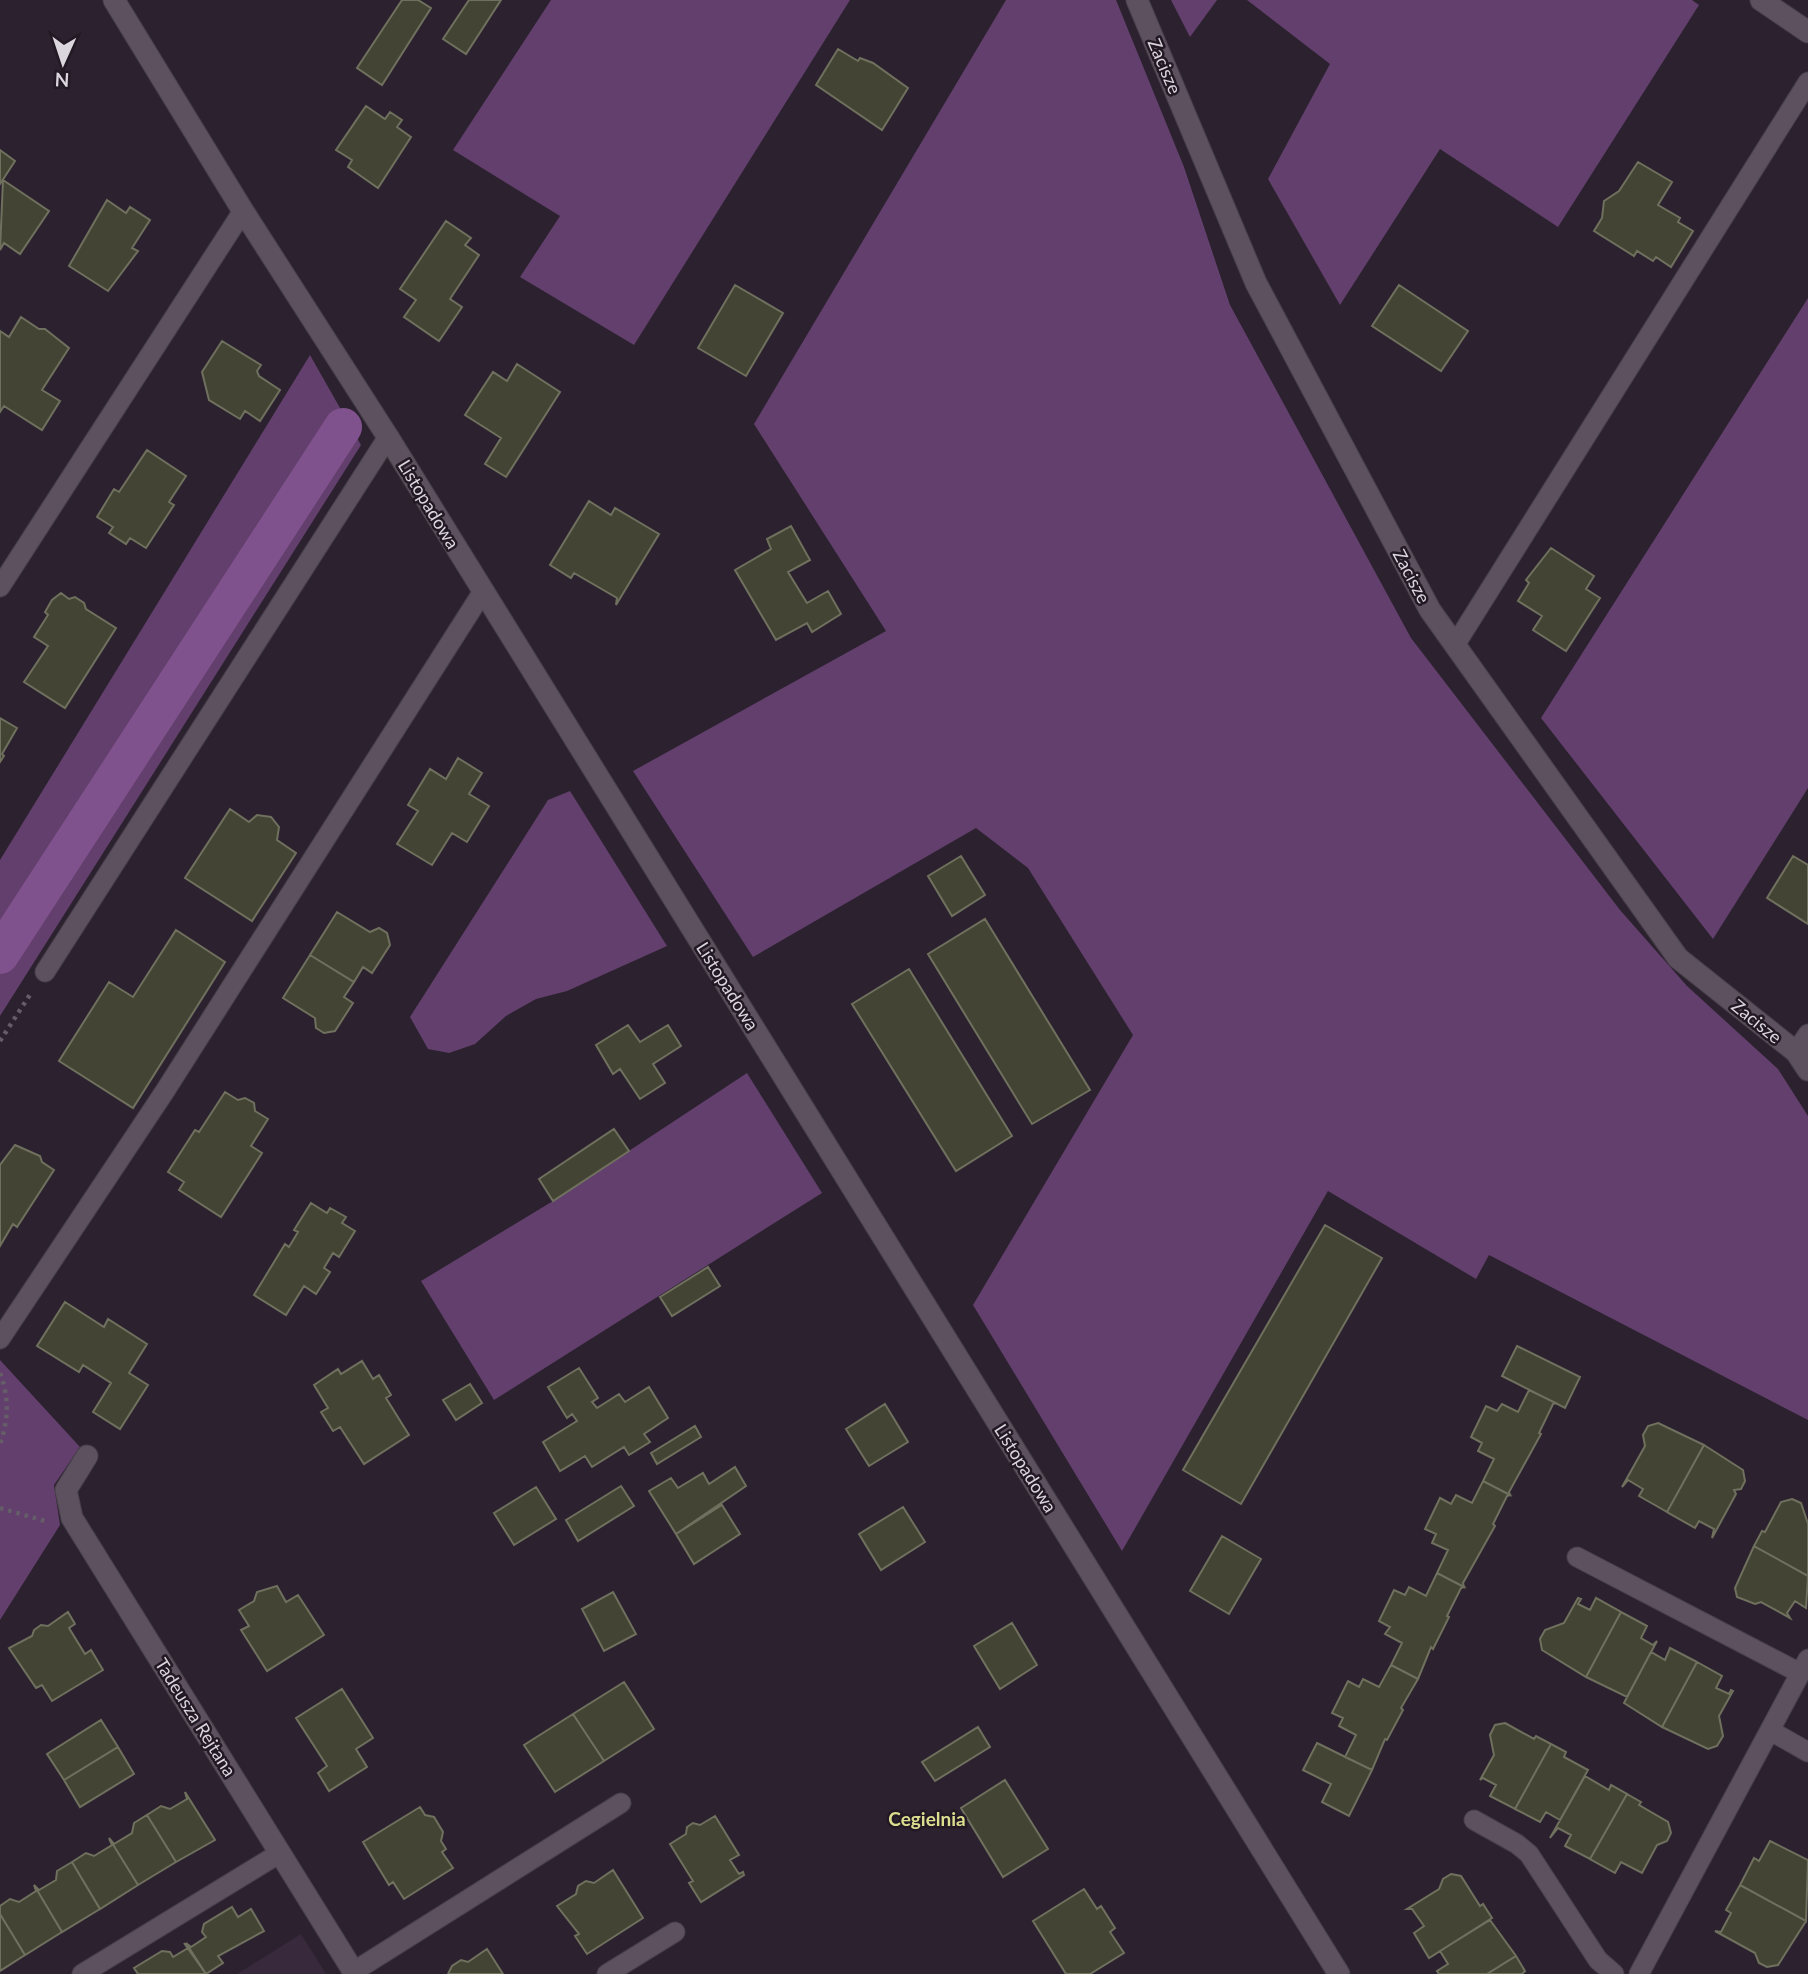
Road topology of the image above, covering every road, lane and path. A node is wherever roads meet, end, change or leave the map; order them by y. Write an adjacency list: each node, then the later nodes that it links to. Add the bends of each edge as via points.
1 (114, 0): 6 (street, Listopadowa)
2 (1137, 0): 10 (street, Zacisze, via 1256,283 1430,610)
3 (1761, 0): 4 (street)
4 (1808, 32)
5 (1808, 82): 10 (lane)
6 (243, 211): 7 (street, Listopadowa); 8 (lane)
7 (388, 437): 9 (street, Listopadowa); 11 (lane)
8 (0, 587)
9 (482, 593): 14 (lane, via 165,1091); 31 (street, Listopadowa)
10 (1455, 645): 13 (street, Zacisze, via 1678,958)
11 (45, 972): 12 (path)
12 (0, 1041)
13 (1804, 1052)
14 (0, 1339)
15 (0, 1373): 16 (path, via 8,1414)
16 (0, 1444)
17 (87, 1456): 19 (street, Tadeusza Rejtana, via 66,1490 67,1507)
18 (0, 1508): 19 (path)
19 (77, 1526): 26 (street, Tadeusza Rejtana)
20 (1577, 1557): 21 (lane)
21 (1804, 1666): 22 (lane)
22 (1770, 1731): 23 (lane); 33 (lane)
23 (1808, 1752)
24 (621, 1803): 28 (lane)
25 (1474, 1820): 32 (lane, via 1530,1854 1598,1960)
26 (280, 1853): 28 (street, Tadeusza Rejtana); 29 (lane)
27 (675, 1932): 30 (lane)
28 (354, 1973)
29 (82, 1974)
30 (607, 1974)
31 (1339, 1974)
32 (1614, 1974)
33 (1639, 1974)

